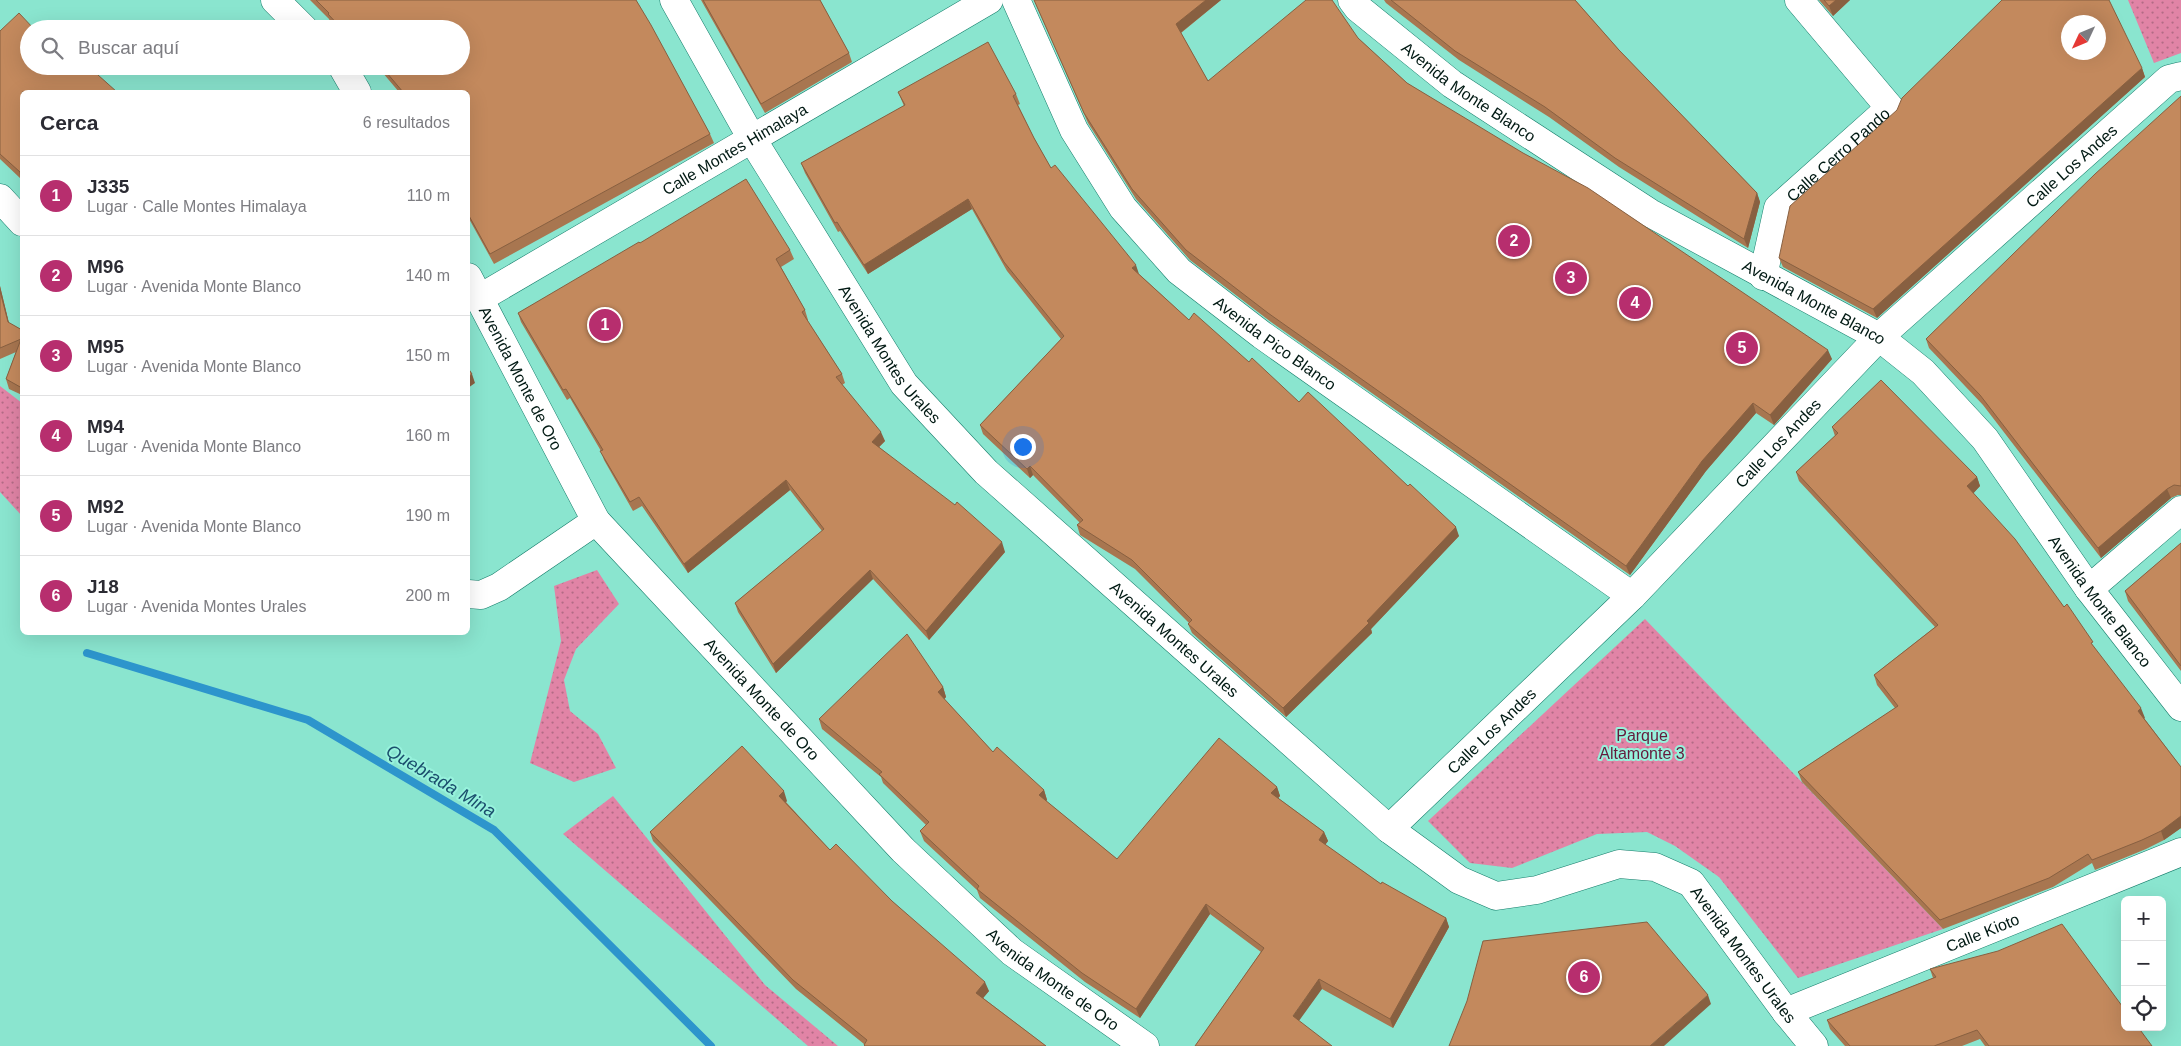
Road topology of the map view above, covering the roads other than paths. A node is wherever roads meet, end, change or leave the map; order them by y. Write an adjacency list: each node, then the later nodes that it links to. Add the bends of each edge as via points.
1 (275, 0): 7 (street)
2 (674, 0): 11 (street, Avenida Montes Urales)
3 (989, 0): 11 (street, Calle Montes Himalaya)
4 (1016, 0): 21 (street, Avenida Pico Blanco, via 1074,130 1123,208 1179,271 1262,335)
5 (1352, 0): 14 (street, Avenida Monte Blanco, via 1362,12 1452,84 1650,213)
6 (1800, 0): 14 (street, Calle Cerro Pando, via 1890,108 1778,208)
7 (295, 20)
8 (347, 75): 10 (street)
9 (2181, 76): 16 (street, Calle Los Andes, via 2169,79)
10 (356, 90)
11 (752, 139): 15 (street, Calle Montes Himalaya); 23 (street, Avenida Montes Urales, via 904,384 986,472)
12 (0, 198): 13 (street)
13 (20, 220)
14 (1763, 276): 16 (street, Avenida Monte Blanco)
15 (474, 288): 18 (street, Avenida Monte de Oro)
16 (1879, 337): 19 (street, Avenida Monte Blanco, via 1923,372 1985,439); 21 (street, Calle Los Andes)
17 (2181, 510): 19 (street)
18 (596, 521): 20 (street, via 499,587 481,595); 26 (street, Avenida Monte de Oro, via 903,850 1012,952)
19 (2089, 589): 22 (street, Avenida Monte Blanco)
20 (470, 594)
21 (1632, 596): 23 (street, Calle Los Andes)
22 (2181, 707)
23 (1389, 829): 25 (street, Avenida Montes Urales, via 1459,880 1496,896 1537,890 1619,864 1655,867 1691,883)
24 (2181, 852): 25 (street, Calle Kioto)
25 (1786, 1012): 27 (street, Avenida Montes Urales)
26 (1145, 1046)
27 (1814, 1046)

